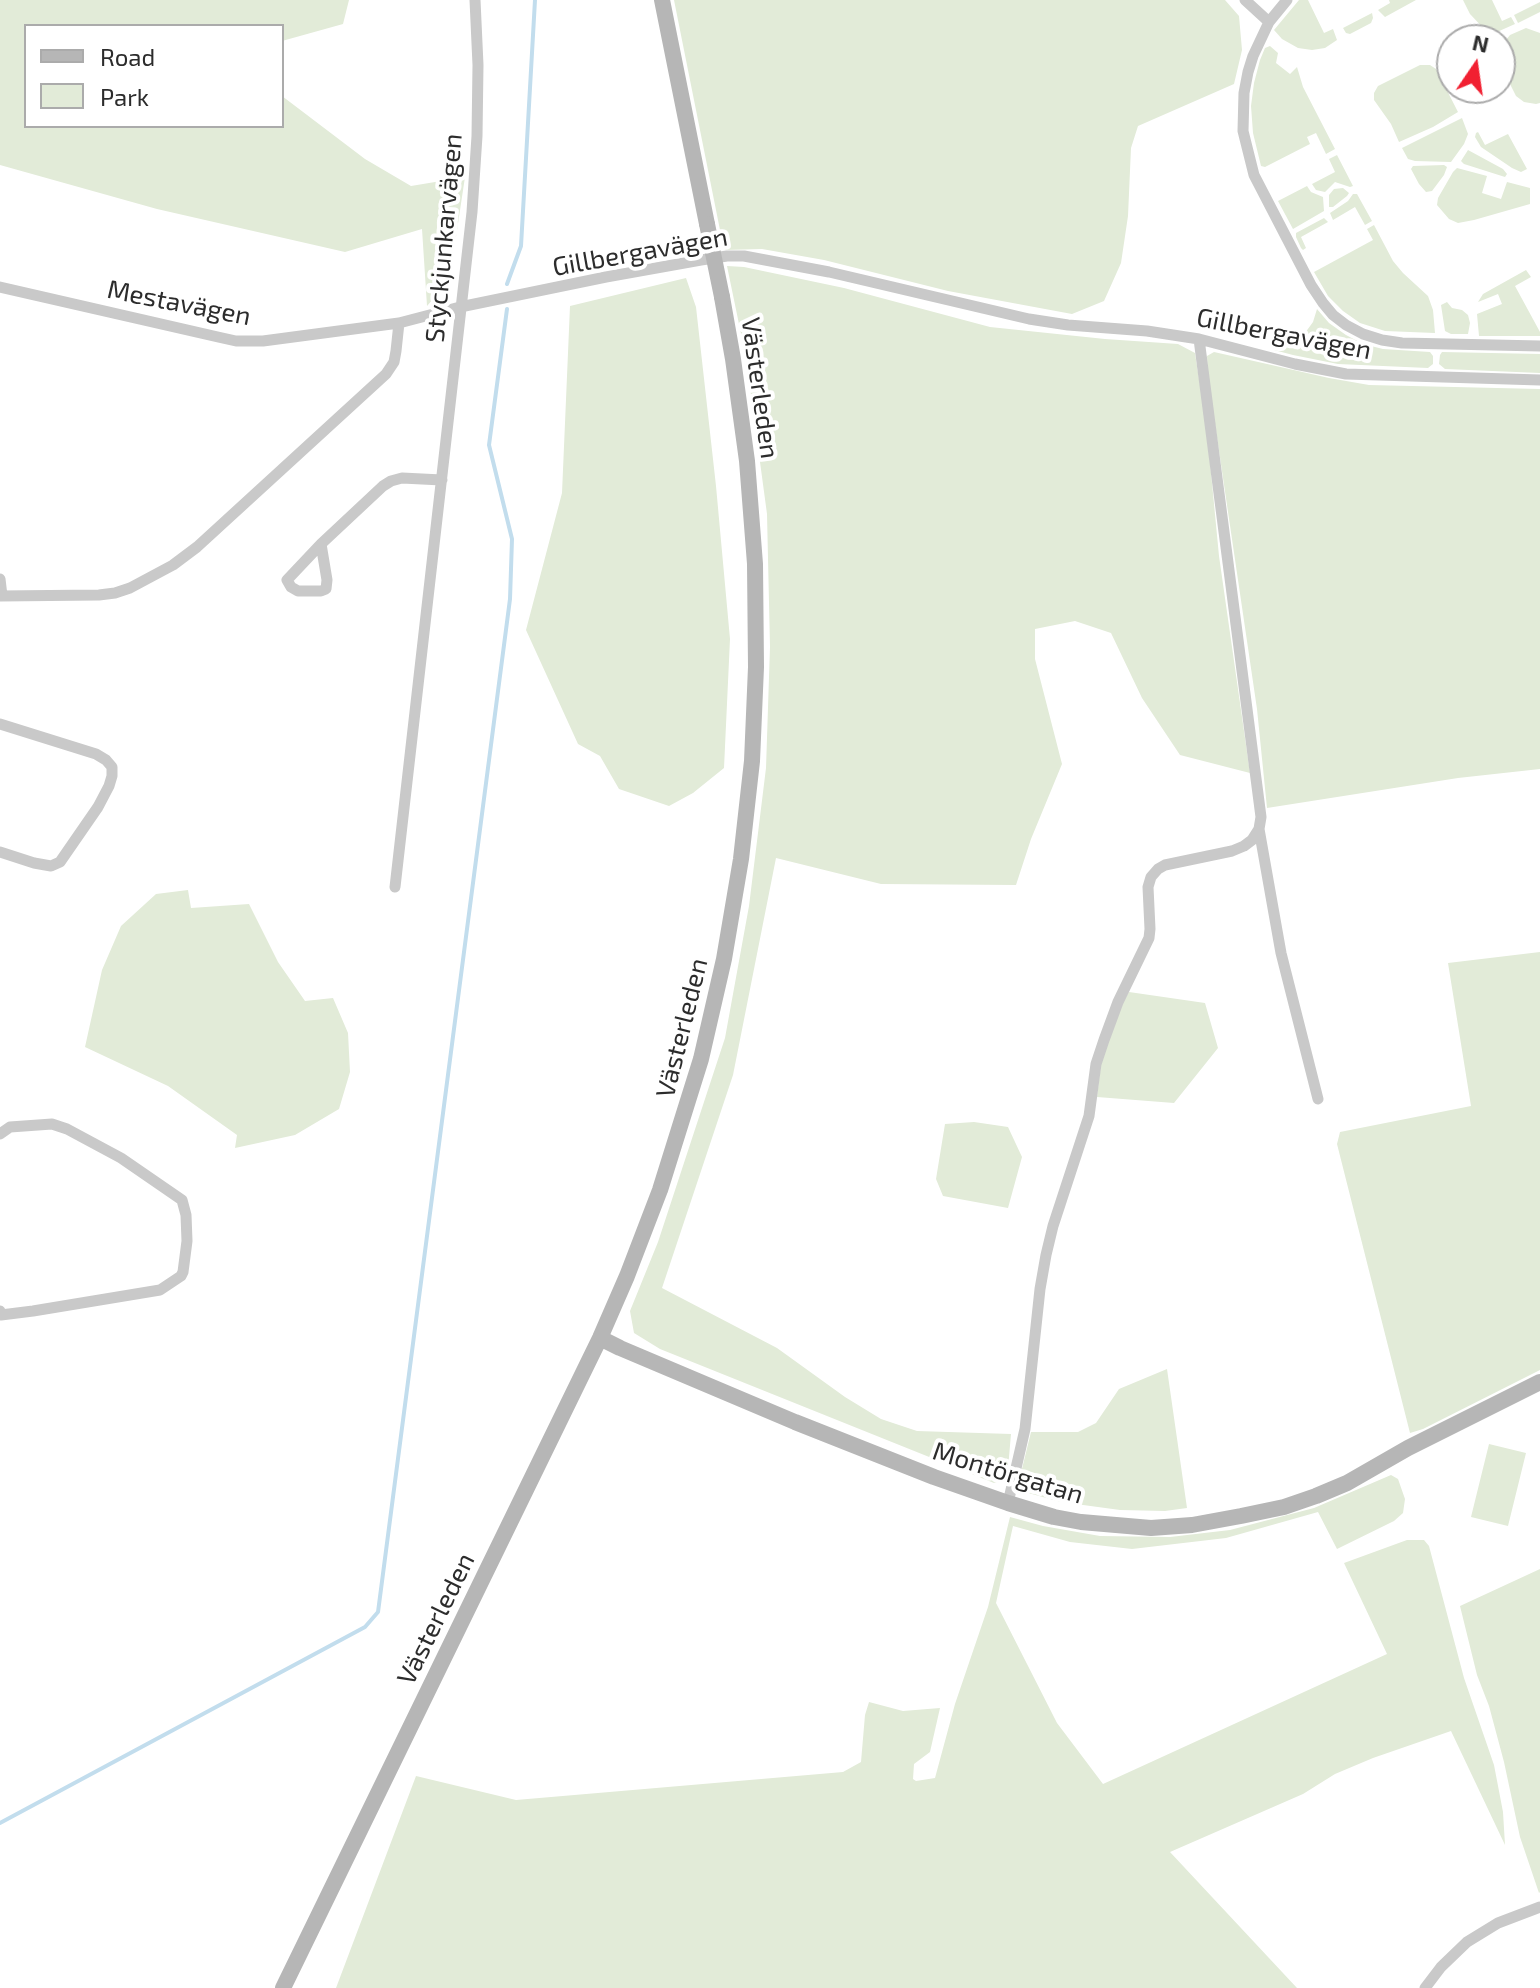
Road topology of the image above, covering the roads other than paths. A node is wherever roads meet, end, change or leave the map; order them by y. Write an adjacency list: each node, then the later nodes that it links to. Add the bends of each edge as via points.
1 (475, 0): 7 (street, Styckjunkarvägen, via 477,136)
2 (662, 0): 23 (main road, Västerleden, bridge, via 744,435 755,564 756,682 746,821 724,959 693,1088 655,1205)
3 (1245, 0): 5 (street)
4 (1287, 0): 5 (street)
5 (1269, 22): 10 (street, via 1244,93 1247,152 1311,285 1333,315 1363,334 1402,343)
6 (0, 287): 8 (street, Mestavägen, via 236,341)
7 (460, 307): 8 (street, Gillbergavägen); 9 (street, Gillbergavägen, via 744,256 1029,319); 12 (street, Styckjunkarvägen)
8 (399, 323): 15 (street, via 394,362 386,374 173,565 115,593)
9 (1199, 339): 11 (street, Gillbergavägen, via 1346,374); 17 (street)
10 (1540, 346)
11 (1540, 380)
12 (442, 480): 13 (street, via 391,481); 19 (street, Styckjunkarvägen)
13 (321, 544): 13 (street, via 287,580 291,587 326,589)
14 (0, 579): 15 (street)
15 (1, 596)
16 (0, 724): 18 (street, via 96,754 112,767 98,807 60,862 51,866)
17 (1259, 829): 20 (street, via 1281,953); 25 (street, via 1244,846 1165,865 1151,877 1149,938 1096,1064 1089,1116 1046,1255 1025,1429)
18 (0, 852)
19 (395, 887)
20 (1318, 1099)
21 (0, 1134): 22 (street, via 10,1127 52,1124 121,1158 182,1200 187,1241 181,1276 160,1290 33,1311)
22 (0, 1311)
23 (600, 1338): 25 (main road, Montörgatan, via 795,1422); 27 (main road, Västerleden)
24 (1540, 1382): 25 (main road, Montörgatan, via 1347,1483 1284,1507 1151,1528 1081,1522)
25 (1008, 1503)
26 (1540, 1907): 28 (street, via 1467,1942)
27 (283, 1988)
28 (1425, 1988)

